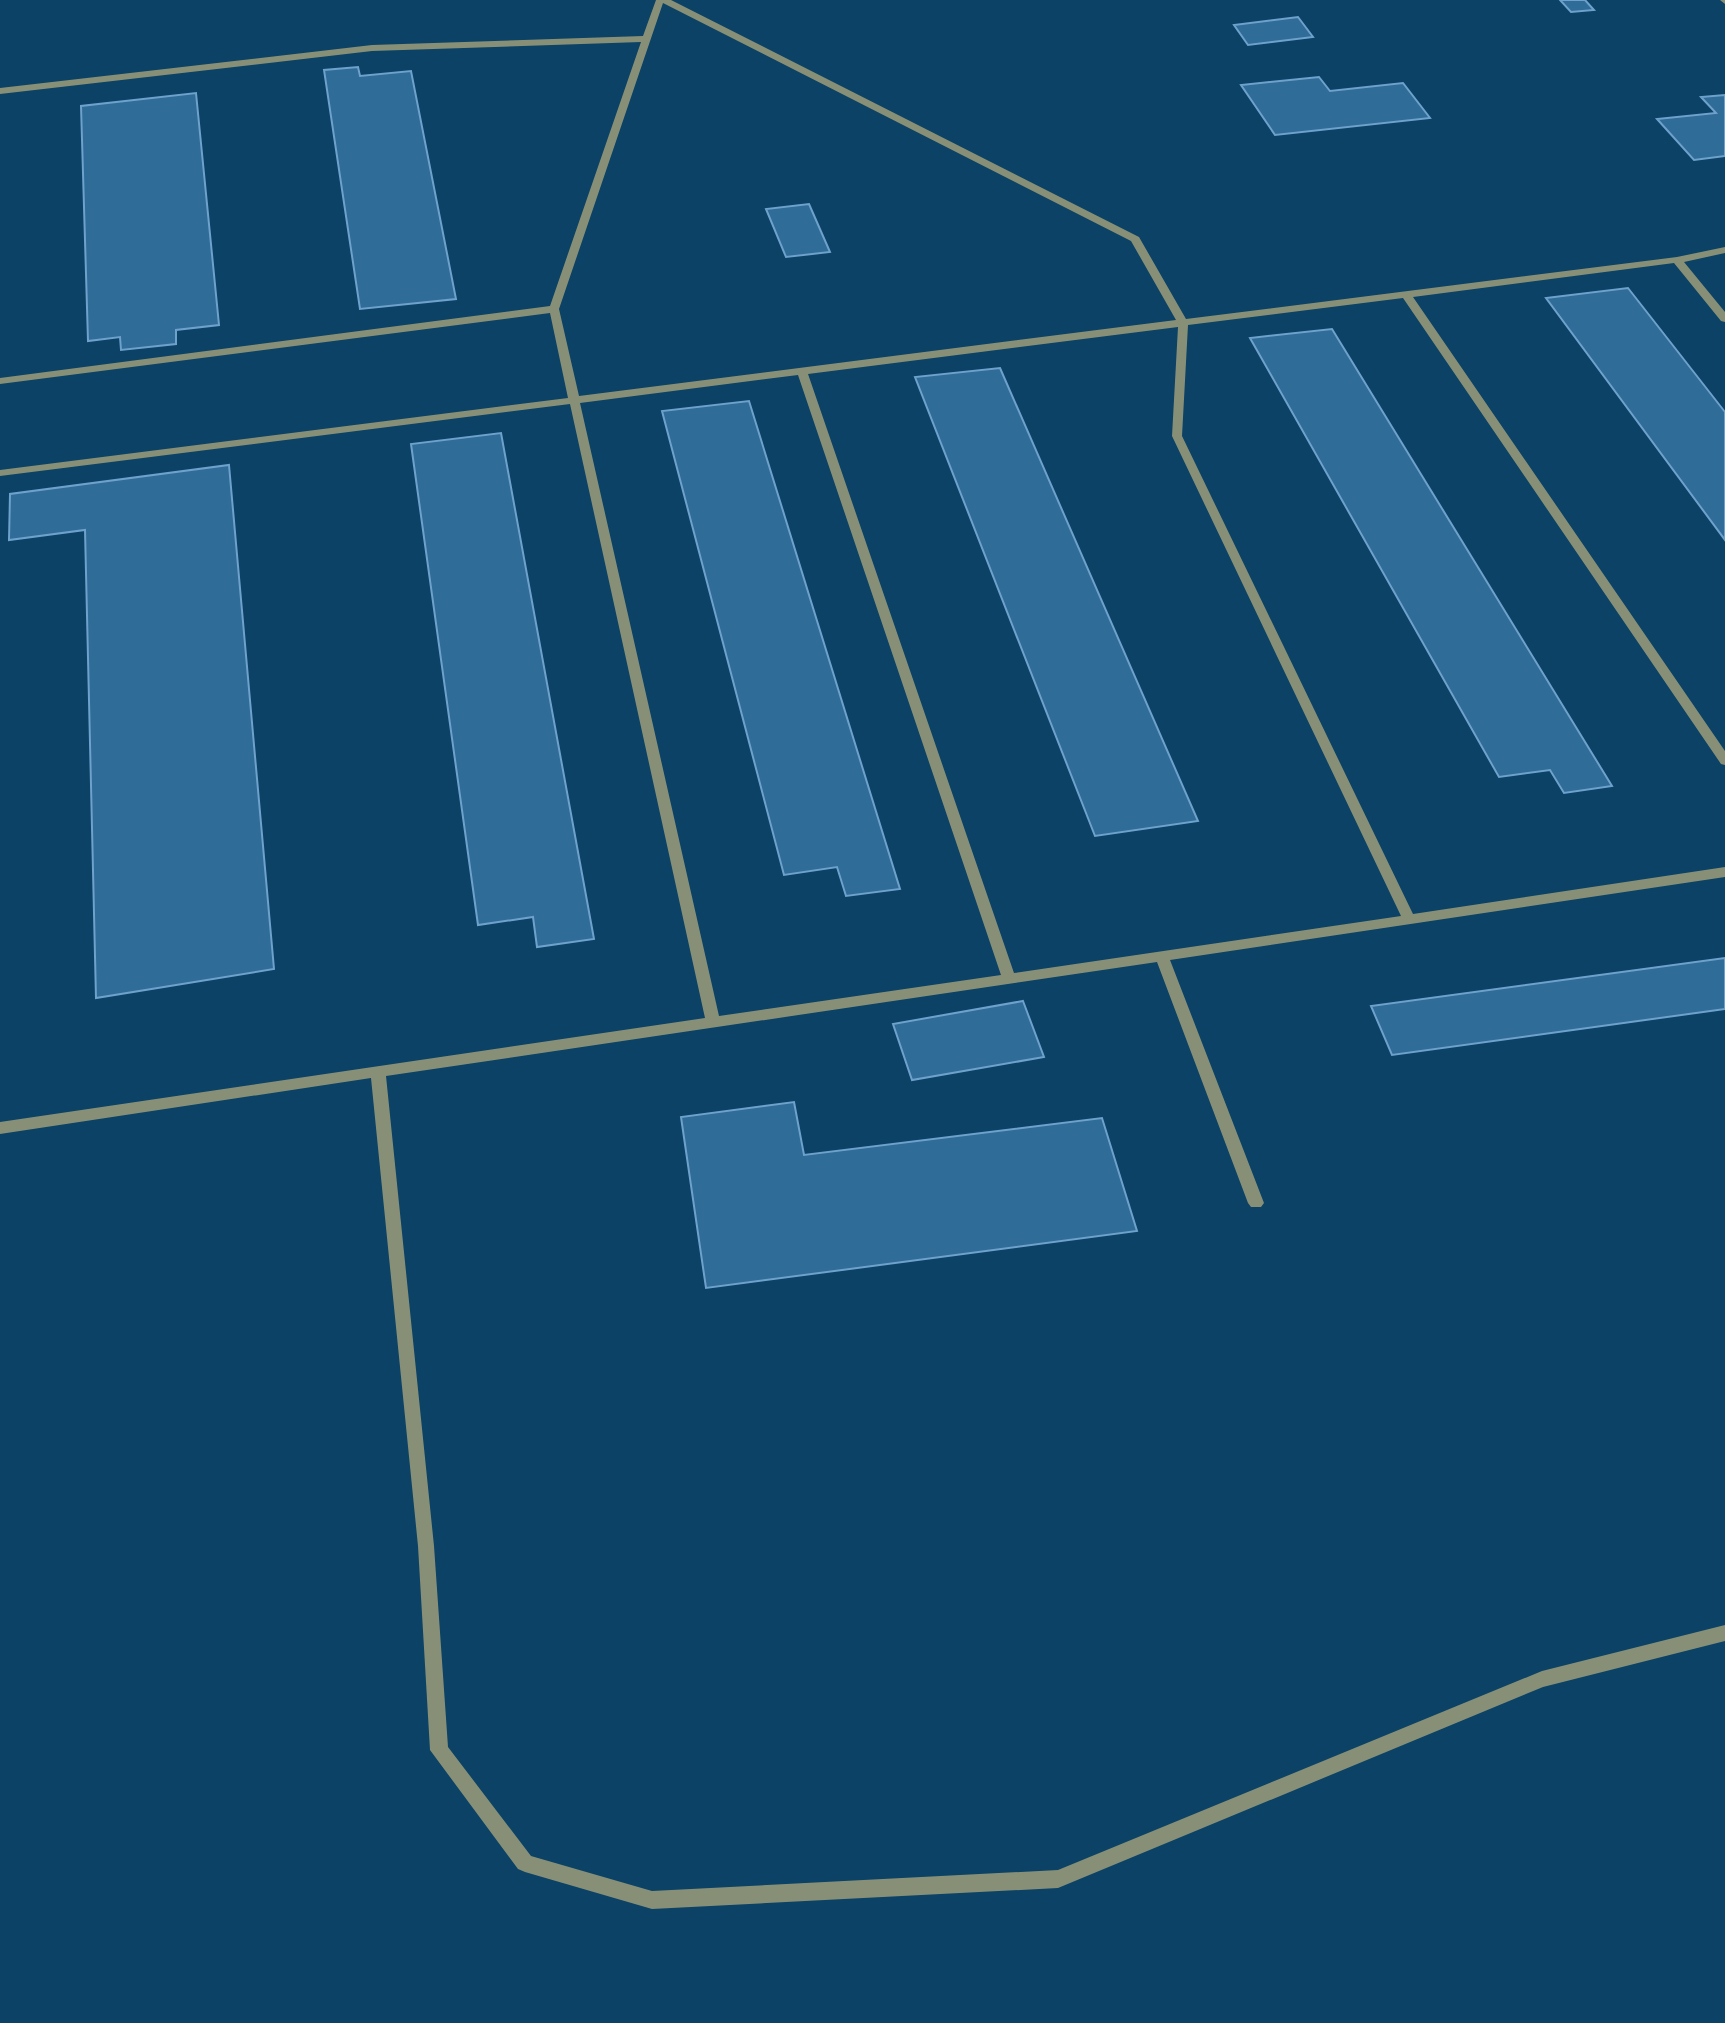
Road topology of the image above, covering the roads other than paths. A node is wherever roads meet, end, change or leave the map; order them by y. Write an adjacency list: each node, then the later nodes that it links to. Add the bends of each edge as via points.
1 (662, 0): 2 (lane); 9 (lane, via 1135,239)
2 (647, 39): 3 (lane, via 372,48); 7 (lane)
3 (0, 91)
4 (1725, 250): 5 (lane)
5 (1677, 260): 6 (lane); 8 (lane)
6 (1406, 294): 9 (lane); 14 (lane)
7 (554, 309): 11 (lane); 12 (lane)
8 (1725, 318)
9 (1183, 323): 10 (lane); 16 (lane, via 1177,436)
10 (802, 371): 12 (lane); 18 (lane)
11 (0, 382)
12 (575, 400): 13 (lane); 19 (lane)
13 (0, 473)
14 (1725, 761)
15 (1725, 872): 16 (lane)
16 (1409, 919): 17 (lane)
17 (1162, 956): 18 (lane); 22 (lane)
18 (1009, 979): 19 (lane)
19 (713, 1023): 20 (lane)
20 (378, 1072): 21 (lane); 23 (lane, via 426,1546 439,1750 525,1863 652,1900 1058,1879 1542,1679)
21 (0, 1128)
22 (1256, 1203)
23 (1725, 1633)

